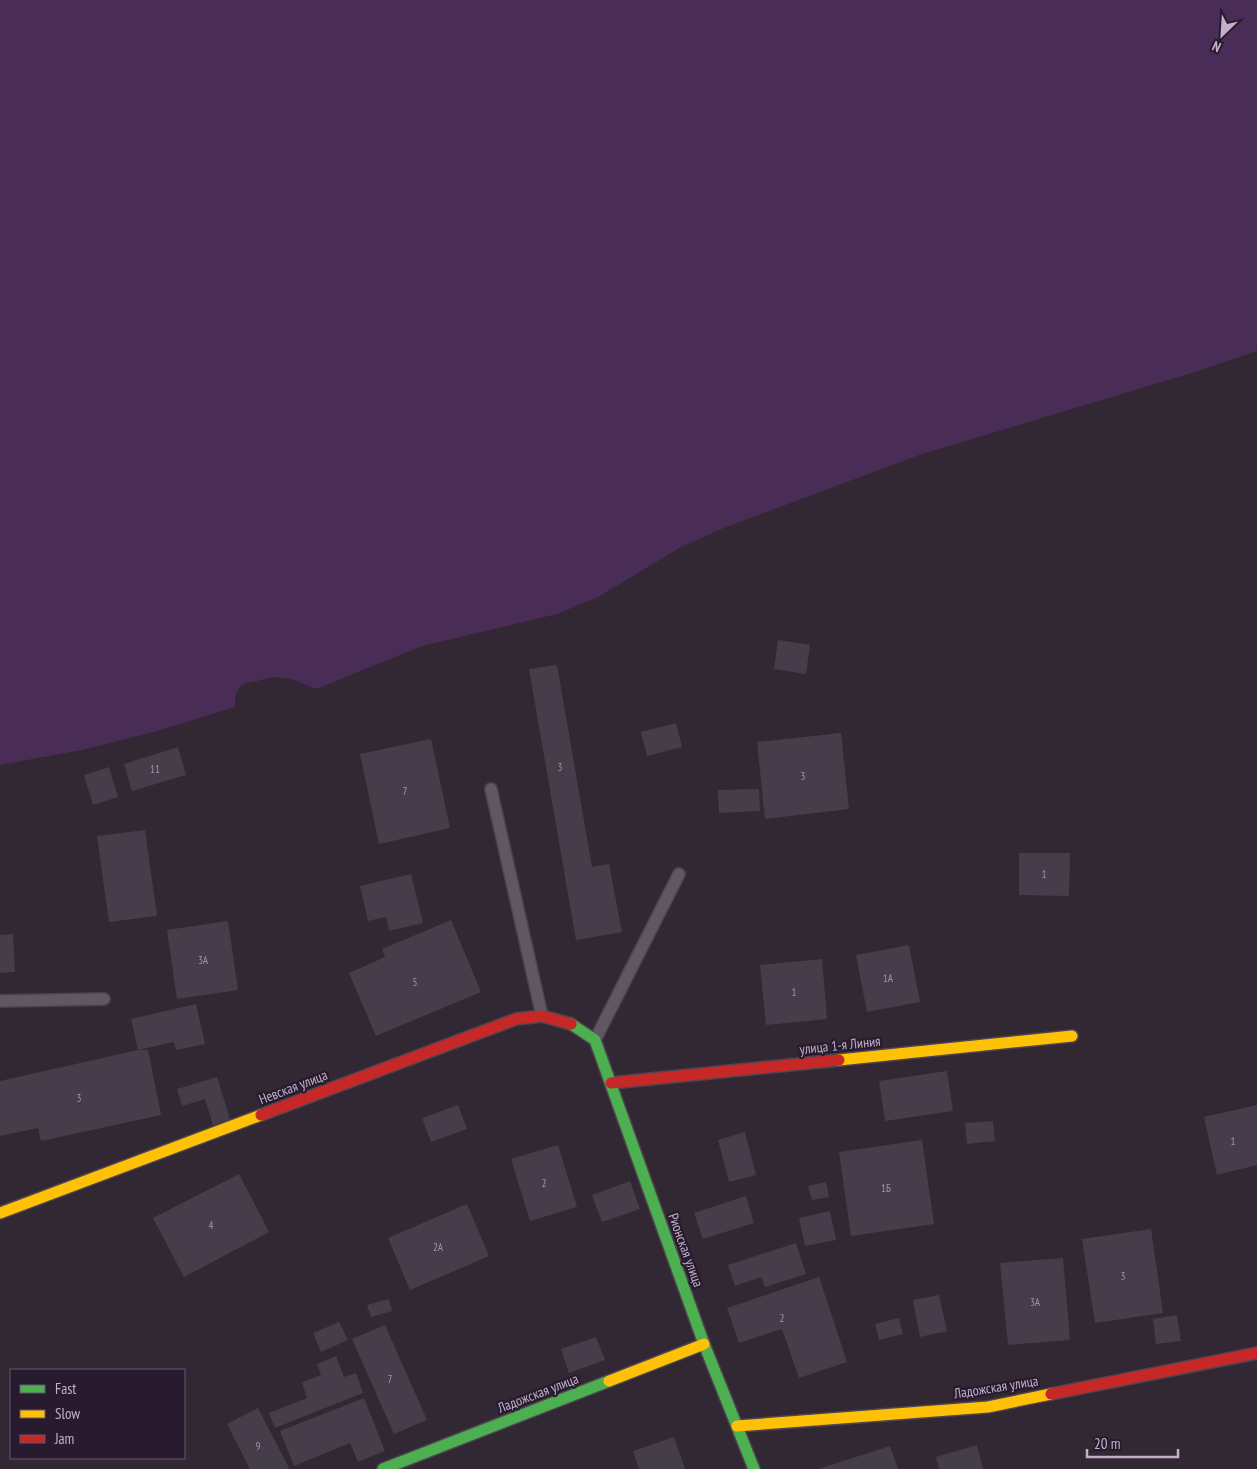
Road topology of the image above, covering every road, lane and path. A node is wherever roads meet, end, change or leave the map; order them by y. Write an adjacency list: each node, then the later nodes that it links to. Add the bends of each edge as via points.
1 (491, 789): 5 (lane)
2 (679, 874): 7 (lane)
3 (104, 999): 4 (lane)
4 (0, 1001)
5 (542, 1016): 7 (street, Невская улица, via 570,1023); 9 (street, Невская улица, via 516,1019)
6 (1072, 1036): 8 (street, улица 1-я Линия)
7 (595, 1040): 8 (street, Рионская улица)
8 (611, 1083): 10 (street, Рионская улица)
9 (0, 1213)
10 (704, 1344): 12 (street, Рионская улица); 13 (street, Ладожская улица)
11 (1257, 1353): 12 (street, Ладожская улица, via 988,1407)
12 (737, 1426): 14 (street, Рионская улица)
13 (383, 1469)
14 (754, 1469)

